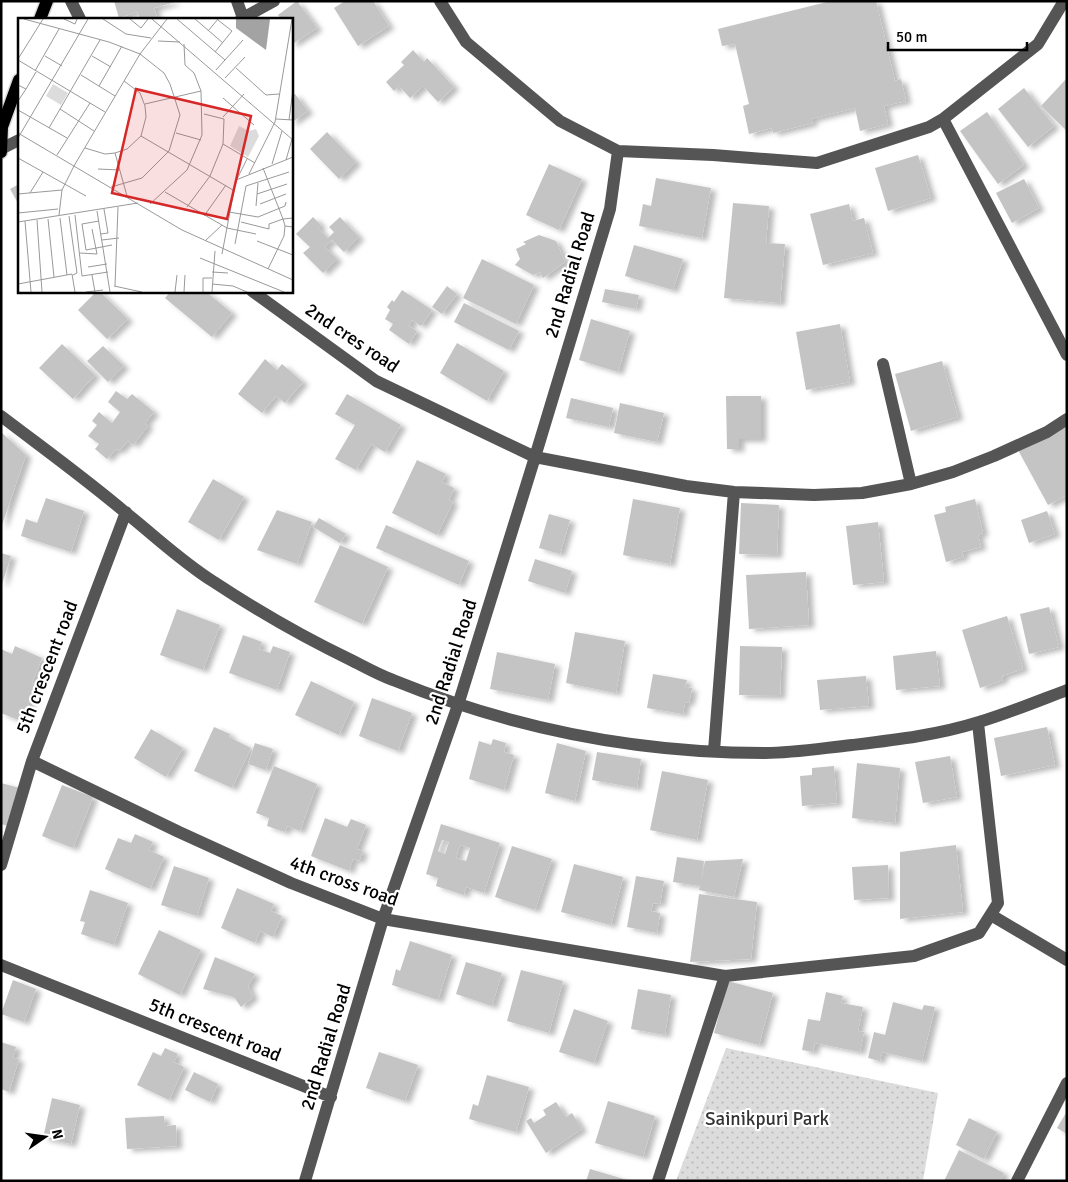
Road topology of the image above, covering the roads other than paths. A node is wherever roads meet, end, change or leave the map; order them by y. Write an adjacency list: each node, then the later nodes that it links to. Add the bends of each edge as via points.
1 (46, 1): 7 (main road)
2 (70, 1): 8 (street)
3 (237, 1): 9 (street)
4 (274, 1): 9 (street)
5 (440, 1): 15 (street, via 466,42 560,121)
6 (1064, 1): 11 (street, via 1038,44)
7 (40, 18)
8 (79, 18)
9 (242, 18)
10 (18, 83): 12 (main road)
11 (942, 119): 15 (street, via 929,127 817,163); 17 (street)
12 (2, 128): 14 (main road)
13 (18, 141): 14 (street)
14 (2, 150)
15 (618, 151): 21 (street, 2nd Radial Road, via 610,209)
16 (253, 292): 21 (street, 2nd cres road, via 376,381)
17 (1067, 355)
18 (883, 364): 22 (street)
19 (1, 416): 24 (street)
20 (1067, 419): 22 (street, 2nd cres road, via 1047,432 994,456)
21 (535, 457): 23 (street, 2nd cres road); 26 (street, 2nd Radial Road)
22 (911, 484): 23 (street, 2nd cres road, via 843,494)
23 (734, 492): 28 (street)
24 (126, 512): 26 (street, via 210,580 270,618 391,680); 29 (street, 5th crescent road)
25 (1067, 690): 27 (street)
26 (458, 704): 28 (street, via 573,735 644,747); 32 (street, 2nd Radial Road)
27 (978, 723): 28 (street, via 826,748 767,753); 31 (street, via 998,903)
28 (714, 751)
29 (32, 760): 30 (street, 5th crescent road); 32 (street, 4th cross road, via 179,832 292,883)
30 (1, 865)
31 (990, 915): 33 (street); 35 (street, 4th cross road, via 979,933 914,956)
32 (383, 919): 35 (street, 4th cross road); 37 (street, 2nd Radial Road)
33 (1067, 960)
34 (1, 965): 37 (street, 5th crescent road)
35 (724, 976): 39 (street)
36 (1067, 1083): 40 (street)
37 (331, 1096): 38 (street, 2nd Radial Road)
38 (305, 1181)
39 (658, 1181)
40 (1018, 1181)

